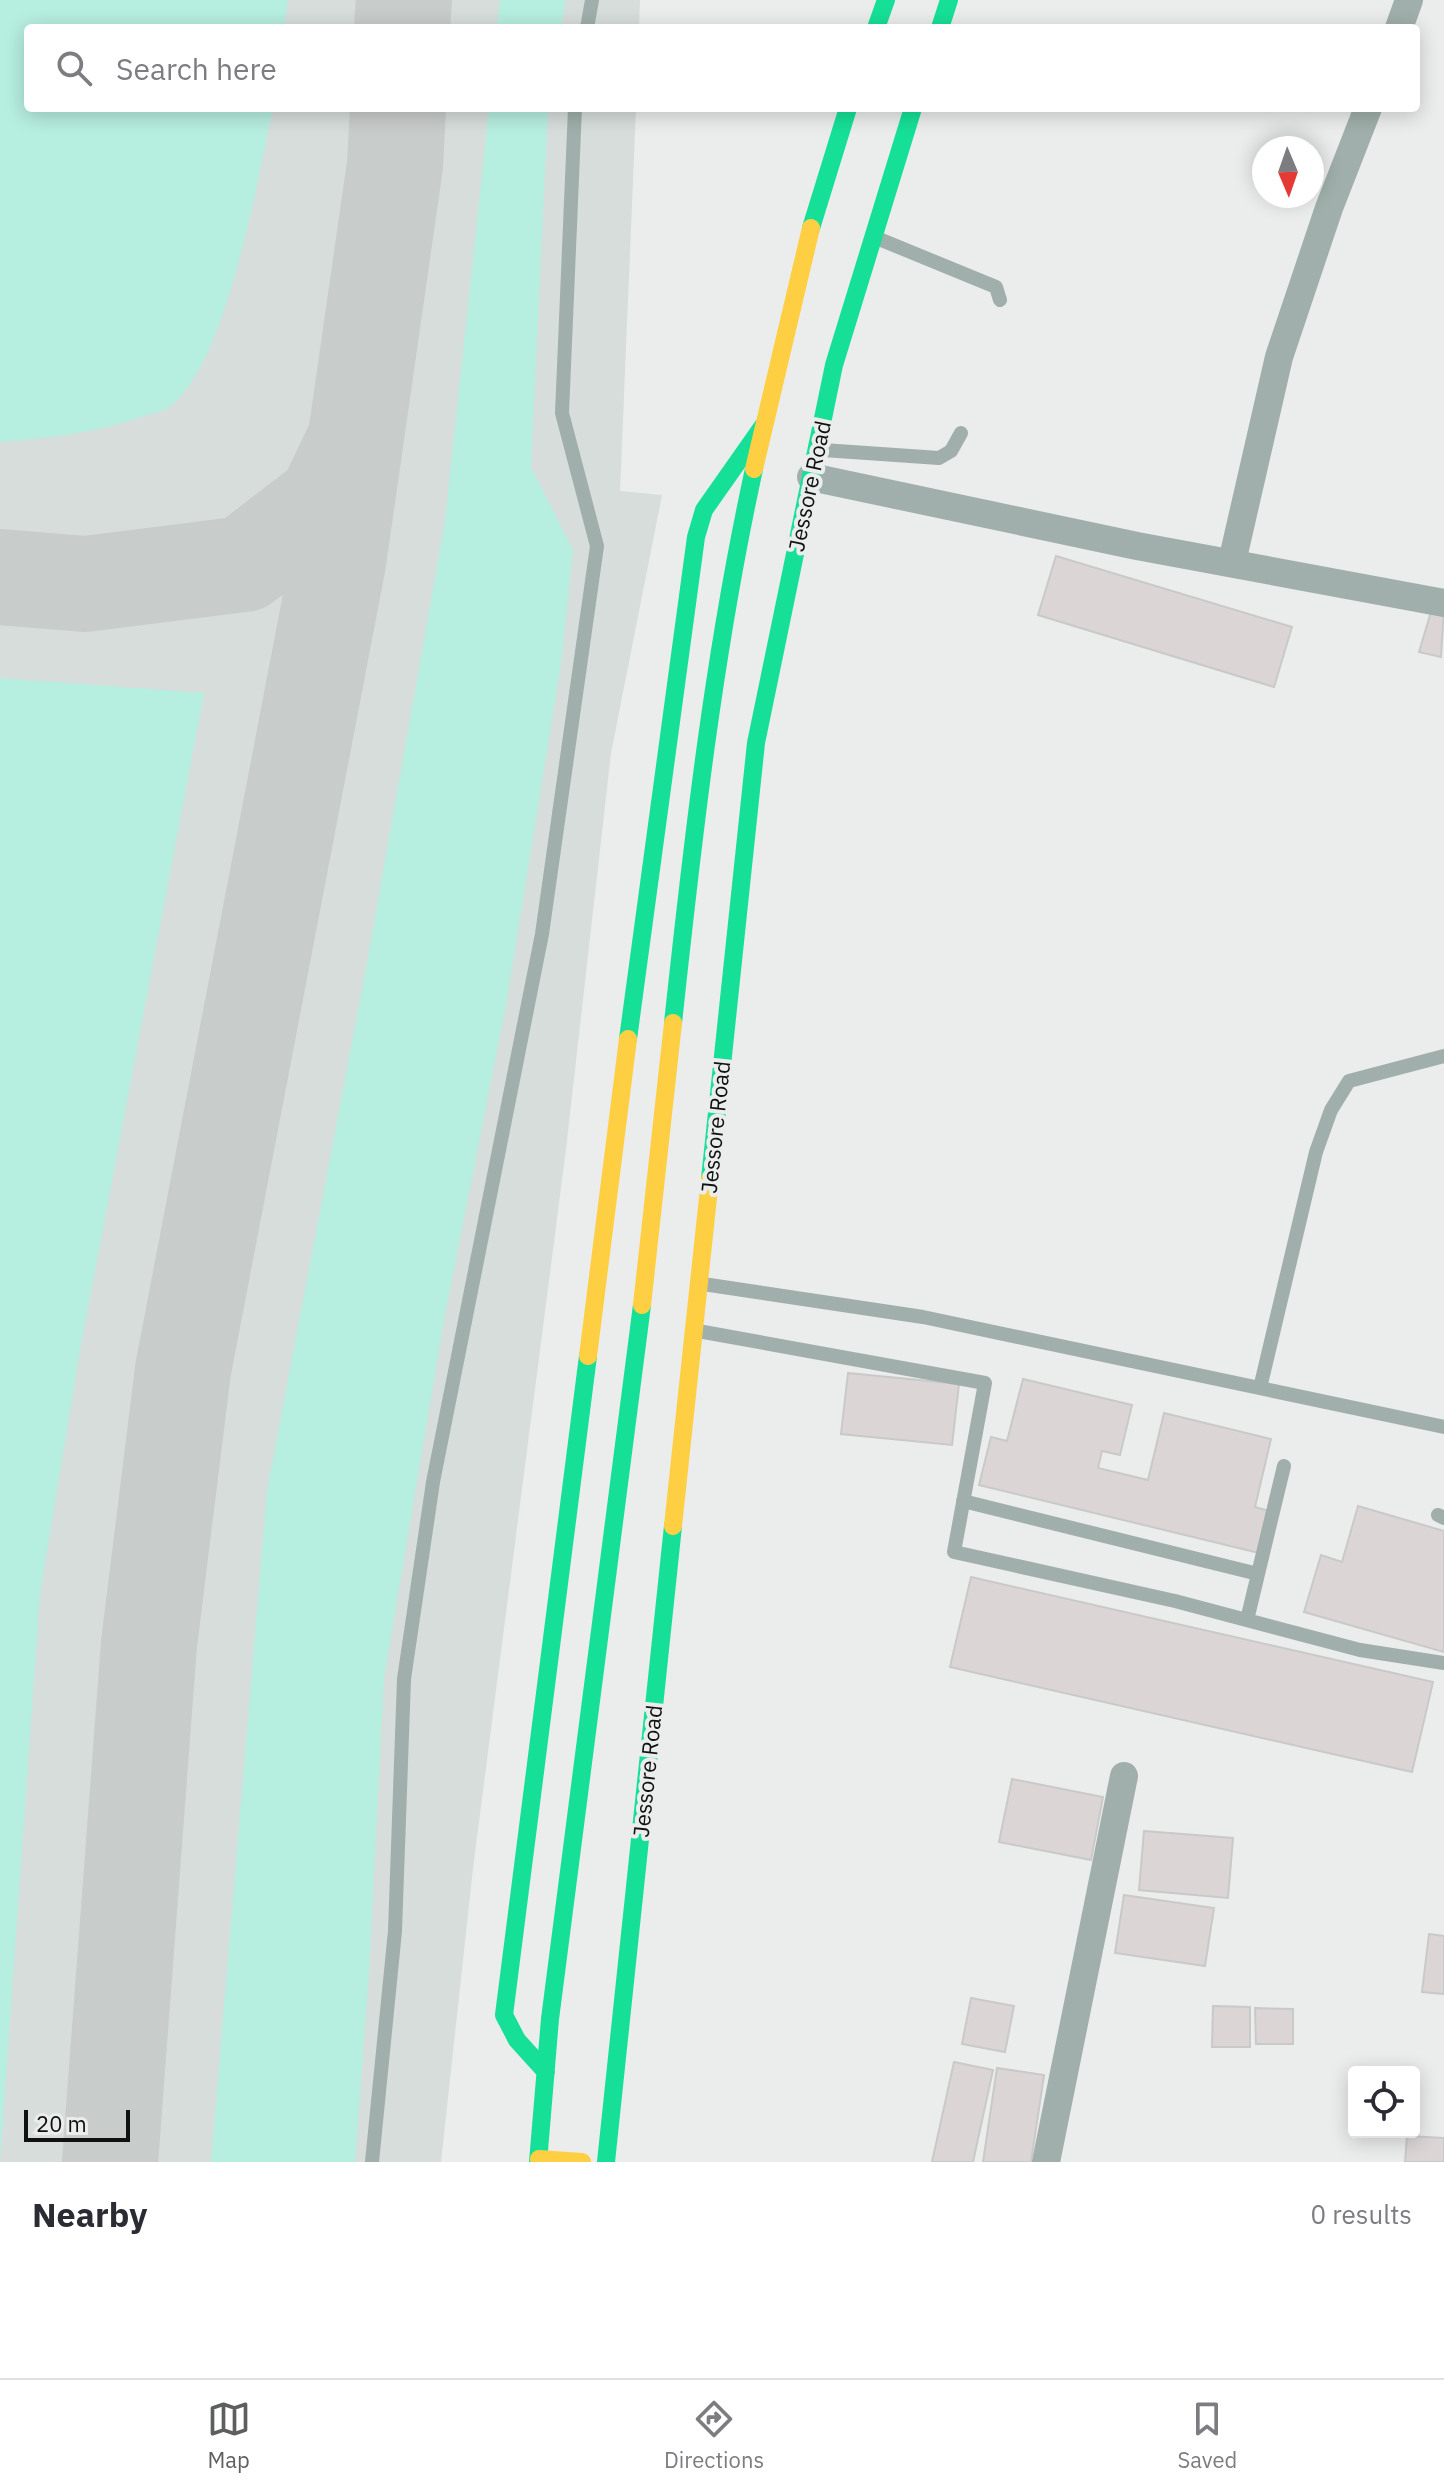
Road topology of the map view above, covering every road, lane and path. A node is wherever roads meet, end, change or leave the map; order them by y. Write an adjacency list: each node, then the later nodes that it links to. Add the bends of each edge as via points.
1 (592, 0): 5 (lane)
2 (886, 0): 6 (main road)
3 (949, 0): 7 (main road)
4 (1409, 0): 8 (street)
5 (588, 24)
6 (877, 24)
7 (941, 24)
8 (1400, 24)
9 (575, 112): 33 (lane, via 562,413 597,546 542,934 433,1482 404,1679 395,1931)
10 (847, 112): 15 (main road, via 805,248)
11 (912, 112): 13 (main road, Jessore Road)
12 (1366, 112): 18 (street, via 1279,357)
13 (871, 235): 14 (lane, via 996,287); 17 (main road, Jessore Road)
14 (1000, 300)
15 (764, 425): 31 (main road, via 731,574 698,788 646,1276); 31 (main road, via 704,510 696,537 640,943 504,2015 517,2040)
16 (961, 433): 17 (lane, via 951,451 939,458)
17 (813, 463): 18 (street, via 1137,546); 21 (main road, Jessore Road, via 756,743)
18 (1232, 562): 19 (street)
19 (1444, 603)
20 (1444, 1056): 23 (lane, via 1349,1081 1331,1110 1316,1152)
21 (699, 1284): 22 (main road, Jessore Road); 23 (lane, via 923,1317)
22 (694, 1331): 26 (lane, via 985,1383); 35 (main road, Jessore Road)
23 (1260, 1388): 24 (lane)
24 (1444, 1427)
25 (1284, 1466): 27 (lane)
26 (963, 1501): 27 (lane); 28 (lane, via 954,1552)
27 (1258, 1574): 28 (lane)
28 (1247, 1620): 29 (lane, via 1360,1650)
29 (1444, 1663)
30 (1124, 1776): 36 (street)
31 (546, 2072): 32 (main road)
32 (539, 2160): 34 (main road)
33 (372, 2162)
34 (582, 2162)
35 (606, 2162)
36 (1046, 2162)

